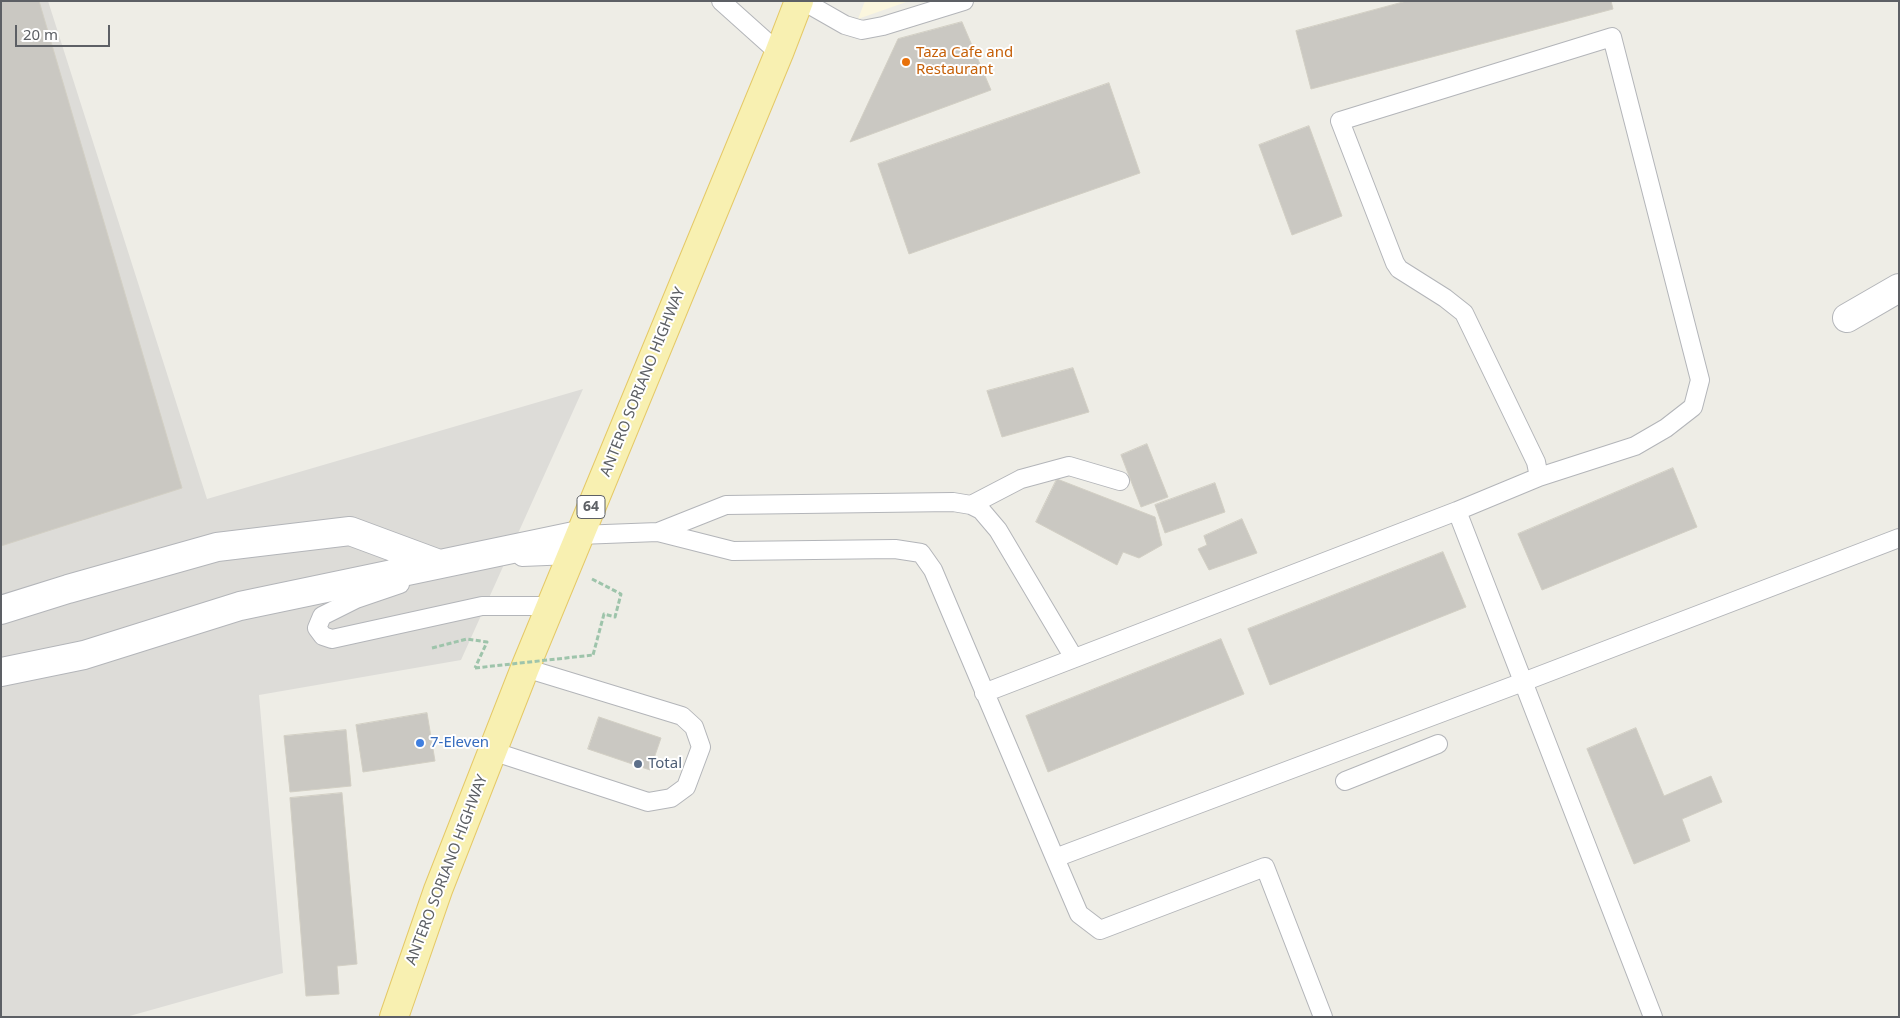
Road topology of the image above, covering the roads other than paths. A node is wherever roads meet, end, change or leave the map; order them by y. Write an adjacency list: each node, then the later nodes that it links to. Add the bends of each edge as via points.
1 (721, 1): 5 (lane)
2 (798, 1): 5 (main road, ANTERO SORIANO HIGHWAY / 64)
3 (803, 1): 4 (lane, via 845,25 862,30)
4 (964, 1)
5 (779, 53): 14 (main road, ANTERO SORIANO HIGHWAY / 64)
6 (1899, 288): 7 (street)
7 (1847, 318)
8 (1539, 477): 8 (lane, via 1536,462 1464,313 1399,269 1395,263 1340,121 1612,37 1700,380 1692,407 1666,428 1635,446); 11 (lane)
9 (1120, 481): 10 (lane, via 1068,466 1021,479)
10 (971, 505): 12 (lane, via 953,502 726,505); 18 (lane, via 981,510 998,530)
11 (1457, 511): 18 (lane); 21 (lane)
12 (658, 532): 14 (lane); 22 (lane, via 733,550 895,549 921,553 933,570)
13 (1899, 538): 21 (lane)
14 (575, 545): 15 (street); 16 (main road, ANTERO SORIANO HIGHWAY / 64); 16 (lane, via 467,560 356,599 322,616 317,628 332,639 482,606)
15 (439, 564): 17 (street, via 350,532 340,532 217,547); 20 (street, via 240,606 84,655)
16 (550, 606): 19 (main road, ANTERO SORIANO HIGHWAY / 64)
17 (1, 610)
18 (1074, 658): 22 (lane)
19 (525, 668): 24 (main road, ANTERO SORIANO HIGHWAY / 64); 24 (lane, via 682,716 694,727 700,747 686,787 671,798 648,802)
20 (1, 672)
21 (1523, 682): 26 (lane); 29 (lane)
22 (984, 693): 26 (lane)
23 (1438, 744): 25 (lane)
24 (492, 750): 27 (main road, ANTERO SORIANO HIGHWAY / 64)
25 (1345, 781)
26 (1055, 858): 28 (lane, via 1079,914 1100,930 1265,867)
27 (394, 1017)
28 (1322, 1017)
29 (1653, 1017)

